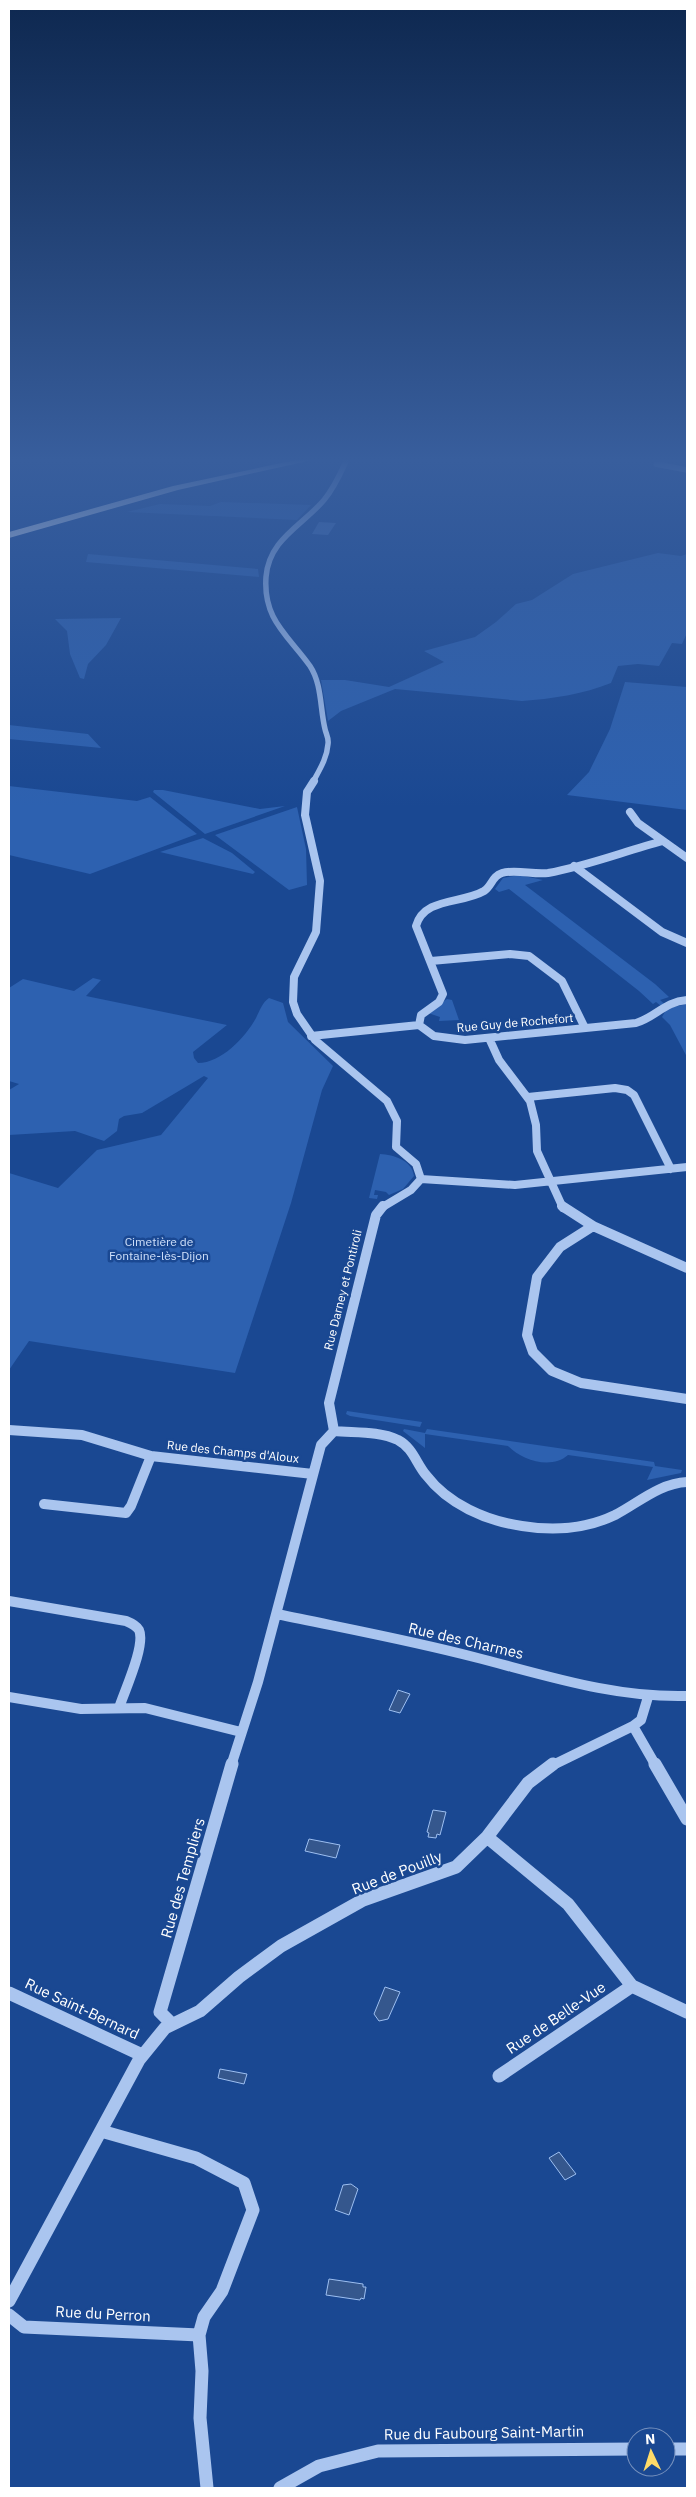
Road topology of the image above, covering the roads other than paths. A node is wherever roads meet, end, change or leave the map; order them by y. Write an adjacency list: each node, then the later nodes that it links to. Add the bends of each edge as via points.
1 (267, 574): 11 (street, via 269,611 311,668 317,681 329,741 325,761 307,792 305,814 319,872 316,932 296,971 293,986 297,1014)
2 (630, 812): 3 (street, via 638,823)
3 (663, 841): 4 (street); 5 (street)
4 (687, 858)
5 (574, 866): 6 (street, via 662,932); 7 (street, via 547,874 504,872 494,878 484,892 425,910 418,916 416,926)
6 (687, 943)
7 (431, 961): 9 (street, via 443,996 421,1015); 10 (street, via 510,954 529,956 562,981)
8 (687, 1000): 10 (street, Rue Guy de Rochefort, via 662,1005 651,1017 640,1022)
9 (419, 1025): 11 (street); 12 (street, Rue Guy de Rochefort, via 430,1034 446,1039)
10 (585, 1028): 12 (street, Rue Guy de Rochefort)
11 (311, 1036): 16 (street, via 388,1101 397,1121 396,1147 416,1164)
12 (489, 1038): 13 (street, via 499,1060)
13 (528, 1097): 15 (street, via 615,1088 628,1090 634,1095); 17 (street, via 535,1116 537,1151)
14 (687, 1167): 15 (street)
15 (671, 1169): 17 (street)
16 (421, 1178): 17 (street, via 501,1185); 22 (street, Rue Darney et Pontiroli, via 412,1190 384,1203 376,1215 329,1403)
17 (550, 1182): 18 (street, via 562,1207)
18 (593, 1226): 19 (street); 20 (street, via 560,1247 537,1277 527,1335 533,1352 552,1371 581,1383)
19 (687, 1268)
20 (687, 1399)
21 (9, 1430): 23 (street, Rue des Champs d'Aloux, via 82,1435)
22 (334, 1431): 24 (street, Rue des Templiers, via 321,1445); 25 (street, via 388,1437 403,1444 413,1453 426,1476 458,1504 485,1516 522,1526 578,1527 629,1509 673,1482)
23 (151, 1456): 24 (street, Rue des Champs d'Aloux); 26 (street, Rue des Champs d'Aloux, via 126,1513)
24 (313, 1474): 28 (street, Rue des Templiers)
25 (687, 1482)
26 (44, 1504)
27 (9, 1601): 32 (street, via 135,1625 140,1631 141,1645)
28 (278, 1614): 31 (street, Rue des Charmes); 34 (street, Rue des Templiers)
29 (687, 1696): 31 (street)
30 (9, 1697): 32 (street, via 81,1709)
31 (648, 1697): 33 (street, via 641,1720)
32 (119, 1708): 34 (street, via 145,1708)
33 (633, 1726): 35 (street); 36 (street, Rue de Pouilly, via 555,1763 528,1783)
34 (241, 1732): 40 (street, Rue des Templiers, via 160,2012)
35 (687, 1819)
36 (487, 1837): 37 (street, via 568,1904); 40 (street, Rue de Pouilly, via 456,1867 364,1900 319,1923 281,1946 200,2010)
37 (632, 1986): 39 (street); 42 (street, Rue de Belle-Vue)
38 (9, 1993): 41 (street, Rue Saint-Bernard)
39 (687, 2012)
40 (171, 2023): 41 (street)
41 (142, 2055): 43 (street)
42 (498, 2076)
43 (101, 2131): 44 (street); 46 (street, via 196,2158 244,2182 253,2210 222,2291 204,2317)
44 (9, 2301)
45 (9, 2315): 46 (street, Rue du Perron, via 24,2327)
46 (199, 2335): 48 (street, via 202,2371 200,2418)
47 (626, 2449): 49 (street, Rue du Faubourg Saint-Martin, via 378,2451 319,2466)
48 (208, 2488)
49 (280, 2488)

